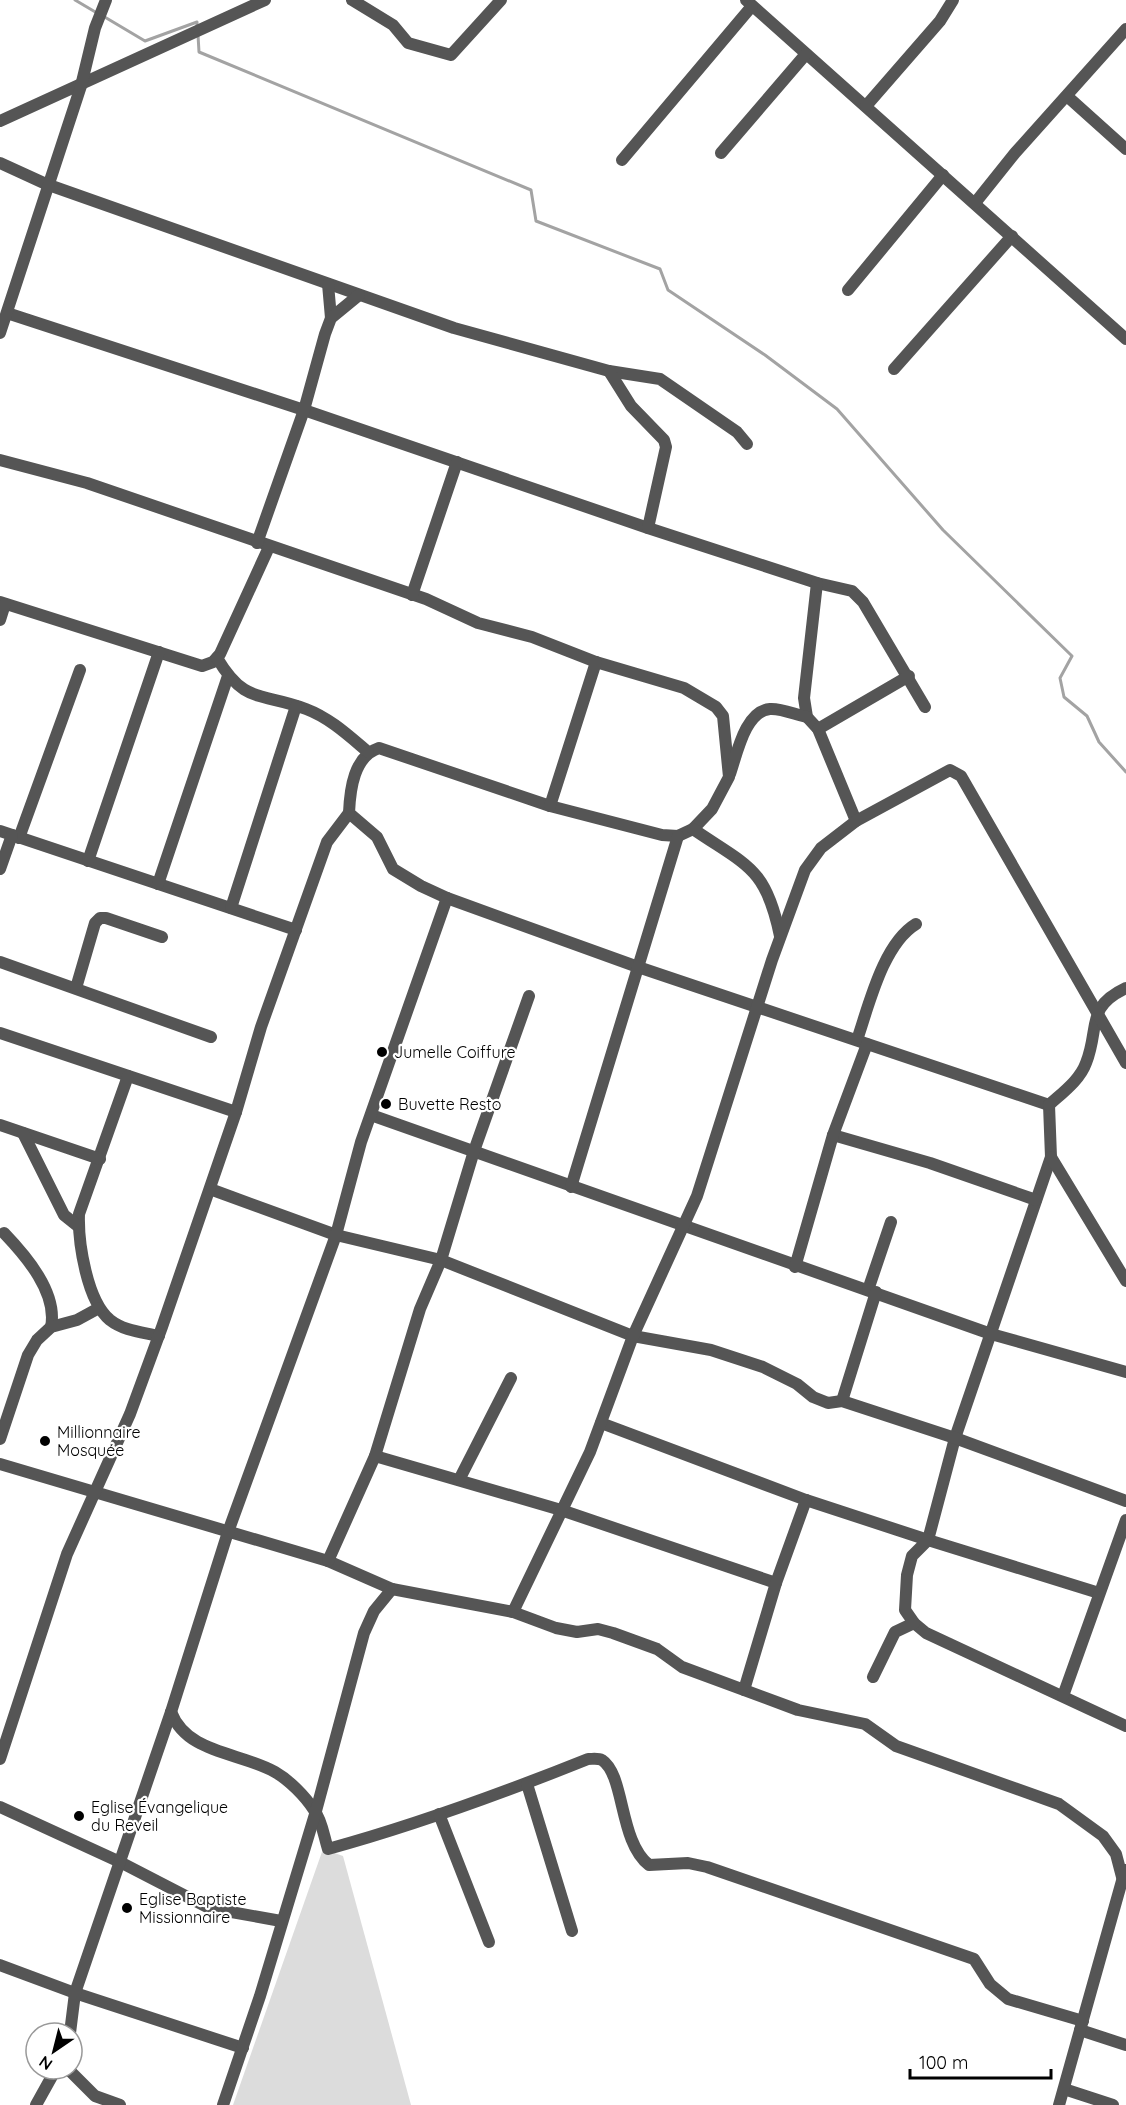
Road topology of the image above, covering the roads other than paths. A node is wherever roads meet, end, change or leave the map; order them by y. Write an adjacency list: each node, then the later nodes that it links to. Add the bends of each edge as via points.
1 (106, 0): 9 (street)
2 (265, 0): 9 (street)
3 (351, 0): 4 (street, via 393,25 408,43 451,54)
4 (501, 0)
5 (953, 0): 11 (street, via 940,21)
6 (749, 3): 8 (street); 15 (street)
7 (1126, 29): 10 (street)
8 (806, 54): 11 (street); 14 (street)
9 (81, 86): 12 (street); 18 (street)
10 (1068, 97): 13 (street); 19 (street)
11 (866, 106): 17 (street)
12 (0, 121)
13 (1126, 148)
14 (721, 153)
15 (622, 160)
16 (0, 163): 18 (street)
17 (944, 175): 19 (street); 22 (street)
18 (46, 184): 21 (street); 24 (street)
19 (975, 203): 20 (street)
20 (1011, 236): 27 (street); 28 (street)
21 (328, 284): 23 (street); 25 (street)
22 (848, 290)
23 (359, 295): 25 (street); 29 (street, via 454,328)
24 (6, 313): 26 (street); 30 (street)
25 (331, 318): 30 (street)
26 (0, 333)
27 (1126, 339)
28 (894, 369)
29 (609, 371): 31 (street, via 660,379 737,432); 34 (street, via 631,406 664,440 666,447)
30 (303, 410): 33 (street); 35 (street)
31 (747, 444)
32 (0, 460): 35 (street, via 87,483)
33 (457, 462): 34 (street); 37 (street)
34 (648, 528): 36 (street)
35 (263, 545): 37 (street); 41 (street)
36 (817, 583): 45 (street, via 852,591 863,602); 48 (street, via 804,698)
37 (412, 595): 42 (street, via 478,623 532,636)
38 (3, 603): 39 (street); 40 (street)
39 (0, 620)
40 (159, 652): 41 (street, via 202,666); 58 (street)
41 (217, 658): 44 (street)
42 (596, 662): 51 (street, via 684,688 716,707 723,716); 52 (street)
43 (80, 670): 56 (street)
44 (228, 676): 46 (street, via 254,696); 60 (street)
45 (909, 676): 47 (street); 49 (street)
46 (296, 706): 50 (street, via 324,717); 62 (street)
47 (925, 707)
48 (807, 717): 49 (street); 51 (street, via 771,709 757,713 749,723)
49 (818, 729): 54 (street)
50 (368, 752): 52 (street, via 379,748); 53 (street, via 359,762)
51 (729, 777): 55 (street, via 712,809)
52 (550, 806): 57 (street)
53 (349, 813): 61 (street, via 377,837 393,869); 64 (street, via 327,842)
54 (856, 821): 66 (street, via 821,848 805,870); 73 (street, via 950,770 961,776)
55 (693, 830): 57 (street); 66 (street, via 751,867 764,883)
56 (10, 835): 58 (street); 59 (street)
57 (678, 837): 68 (street)
58 (88, 861): 60 (street)
59 (0, 869)
60 (158, 884): 62 (street)
61 (447, 898): 68 (street); 81 (street)
62 (231, 908): 64 (street)
63 (916, 924): 76 (street, via 897,940 876,982)
64 (296, 930): 80 (street)
65 (162, 937): 69 (street, via 100,918 95,923)
66 (780, 937): 72 (street)
67 (0, 962): 69 (street)
68 (638, 967): 72 (street); 88 (street)
69 (76, 988): 75 (street)
70 (1126, 988): 73 (street, via 1104,1001)
71 (529, 996): 85 (street)
72 (759, 1008): 76 (street); 92 (street, via 698,1196)
73 (1097, 1014): 77 (street); 79 (street, via 1086,1064)
74 (0, 1033): 78 (street)
75 (211, 1038)
76 (862, 1042): 79 (street); 84 (street)
77 (1126, 1063)
78 (128, 1076): 80 (street); 87 (street)
79 (1049, 1105): 86 (street)
80 (236, 1112): 89 (street)
81 (371, 1115): 85 (street); 95 (street)
82 (1, 1130): 83 (street)
83 (23, 1133): 87 (street); 93 (street, via 64,1215)
84 (833, 1135): 90 (street); 97 (street)
85 (474, 1151): 88 (street); 96 (street)
86 (1051, 1157): 90 (street); 98 (street)
87 (100, 1159): 93 (street)
88 (571, 1187): 92 (street)
89 (210, 1189): 95 (street); 103 (street)
90 (1036, 1200): 102 (street)
91 (891, 1222): 99 (street)
92 (684, 1225): 97 (street); 104 (street)
93 (79, 1227): 100 (street, via 84,1264)
94 (4, 1233): 101 (street, via 32,1263 52,1310)
95 (336, 1235): 96 (street); 119 (street)
96 (441, 1260): 104 (street); 111 (street, via 420,1309)
97 (795, 1267): 99 (street)
98 (1126, 1281)
99 (872, 1291): 102 (street); 107 (street)
100 (99, 1308): 101 (street, via 77,1320); 103 (street, via 125,1328)
101 (51, 1327): 110 (street, via 28,1354)
102 (991, 1334): 105 (street); 109 (street)
103 (159, 1336): 114 (street, via 130,1414)
104 (633, 1336): 107 (street, via 711,1350 763,1367 828,1403); 108 (street)
105 (1126, 1372)
106 (511, 1378): 113 (street)
107 (842, 1401): 109 (street)
108 (601, 1423): 115 (street); 117 (street)
109 (955, 1438): 116 (street); 120 (street)
110 (0, 1439)
111 (375, 1456): 113 (street); 121 (street)
112 (0, 1464): 114 (street)
113 (459, 1480): 117 (street)
114 (94, 1492): 119 (street); 132 (street, via 67,1554)
115 (806, 1500): 120 (street); 122 (street)
116 (1126, 1501)
117 (561, 1510): 122 (street); 125 (street)
118 (1126, 1520): 124 (street)
119 (228, 1532): 121 (street); 130 (street)
120 (928, 1540): 124 (street); 126 (street, via 912,1556 906,1575 905,1610)
121 (328, 1561): 123 (street)
122 (776, 1583): 128 (street)
123 (392, 1589): 125 (street); 135 (street, via 374,1611 364,1633)
124 (1099, 1593): 129 (street)
125 (513, 1612): 128 (street, via 556,1629 613,1633 657,1649 682,1667)
126 (914, 1623): 127 (street, via 895,1632); 129 (street, via 926,1633)
127 (873, 1677)
128 (744, 1690): 138 (street, via 798,1710 865,1724 896,1746 1059,1804 1103,1836)
129 (1063, 1696): 131 (street)
130 (171, 1712): 135 (street, via 182,1732 274,1771); 137 (street)
131 (1126, 1726)
132 (0, 1759)
133 (527, 1784): 136 (street); 140 (street); 145 (street, via 588,1759 602,1760 613,1776 634,1846 649,1865 688,1863 707,1867 974,1959 990,1984 1008,1999)
134 (0, 1807): 137 (street)
135 (316, 1811): 136 (street, via 328,1849); 139 (street)
136 (439, 1814): 141 (street)
137 (120, 1862): 139 (street, via 209,1908); 143 (street)
138 (1124, 1872): 145 (street)
139 (281, 1921): 147 (street)
140 (572, 1931)
141 (489, 1942)
142 (0, 1965): 143 (street)
143 (75, 1993): 144 (street); 147 (street)
144 (72, 2021)
145 (1082, 2025): 146 (street); 150 (street)
146 (1126, 2045)
147 (243, 2048): 153 (street)
148 (49, 2081): 151 (street)
149 (77, 2081): 152 (street, via 96,2096)
150 (1064, 2089): 154 (street); 155 (street)
151 (36, 2105)
152 (120, 2105)
153 (222, 2105)
154 (1059, 2105)
155 (1113, 2105)

